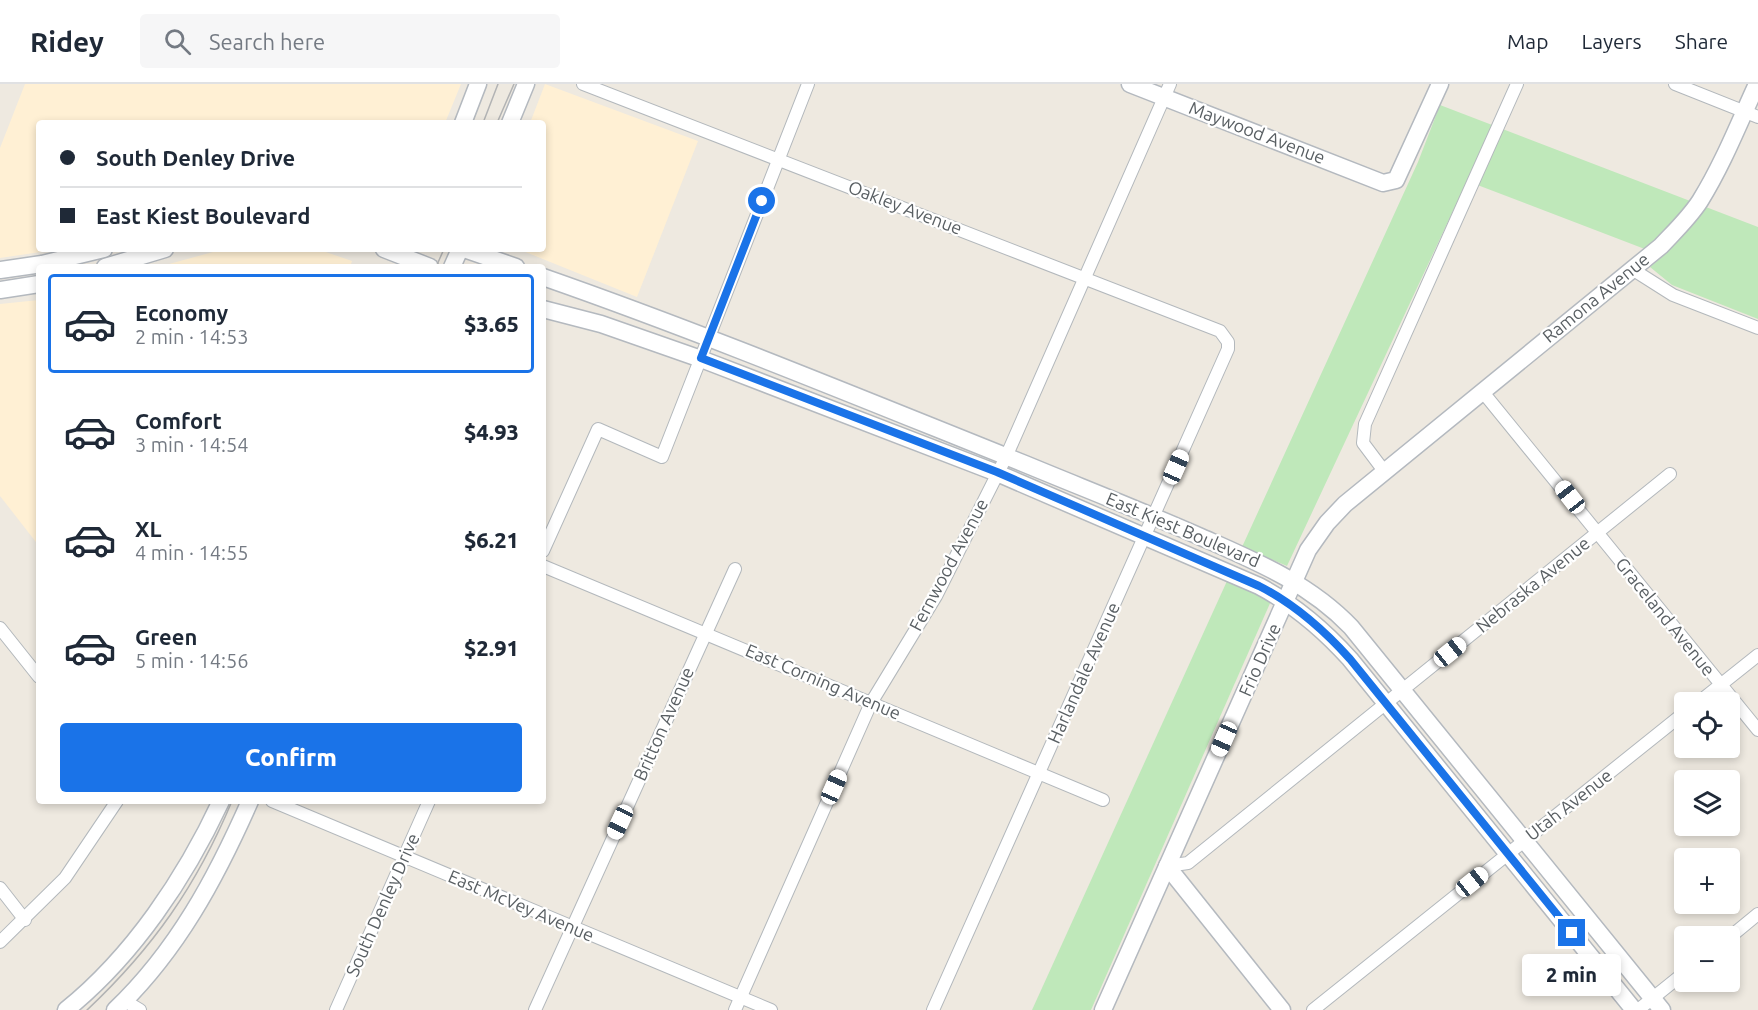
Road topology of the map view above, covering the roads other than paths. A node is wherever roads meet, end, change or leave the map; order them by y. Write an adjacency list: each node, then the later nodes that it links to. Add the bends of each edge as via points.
1 (478, 84): 12 (main road)
2 (526, 84): 13 (main road)
3 (583, 84): 14 (street, Oakley Avenue)
4 (808, 84): 14 (street)
5 (1130, 84): 10 (main road, Maywood Avenue)
6 (1440, 84): 10 (main road, Maywood Avenue, via 1396,180 1383,183)
7 (1517, 84): 37 (street, via 1365,424 1363,443)
8 (1675, 84): 11 (street)
9 (1757, 84): 11 (main road, Ramona Avenue)
10 (1167, 90): 27 (street, Fernwood Avenue)
11 (1751, 114): 24 (main road, Ramona Avenue, via 1700,201 1660,246)
12 (464, 120)
13 (511, 120)
14 (778, 159): 27 (street, Oakley Avenue); 33 (street)
15 (92, 252): 20 (main road)
16 (155, 252): 21 (main road)
17 (393, 252): 19 (main road)
18 (471, 252): 22 (main road)
19 (410, 258)
20 (42, 264)
21 (115, 264)
22 (507, 264)
23 (36, 265): 25 (main road)
24 (1632, 269): 31 (street, via 1673,295); 35 (main road, Ramona Avenue)
25 (0, 270)
26 (546, 278): 33 (main road, East Kiest Boulevard)
27 (1084, 278): 32 (street, Oakley Avenue); 36 (street, Fernwood Avenue)
28 (36, 284): 29 (main road)
29 (0, 290)
30 (546, 310): 34 (main road, East Kiest Boulevard)
31 (1758, 328)
32 (1225, 335): 40 (street, Harlandale Avenue, via 1228,349)
33 (708, 338): 34 (street); 36 (main road, East Kiest Boulevard)
34 (701, 358): 38 (main road, East Kiest Boulevard); 43 (street, via 662,457 598,429)
35 (1482, 391): 37 (main road, Ramona Avenue); 41 (street, Graceland Avenue)
36 (1006, 457): 38 (street, Fernwood Avenue); 40 (main road, East Kiest Boulevard)
37 (1384, 471): 46 (main road, Frio Drive, via 1327,523 1308,550)
38 (997, 472): 42 (main road, East Kiest Boulevard); 55 (street, Fernwood Avenue, via 936,596)
39 (1670, 474): 41 (street, Nebraska Avenue)
40 (1155, 516): 42 (street, Harlandale Avenue); 46 (main road, East Kiest Boulevard)
41 (1597, 533): 52 (street, Graceland Avenue); 53 (street, Nebraska Avenue)
42 (1145, 536): 47 (main road, East Kiest Boulevard); 59 (street, Harlandale Avenue)
43 (546, 543)
44 (546, 567): 49 (street, East Corning Avenue)
45 (735, 569): 49 (street, Britton Avenue)
46 (1294, 581): 47 (main road, Frio Drive); 53 (main road, East Kiest Boulevard, via 1344,620)
47 (1286, 601): 56 (main road, East Kiest Boulevard, via 1328,634); 69 (main road, Frio Drive)
48 (0, 628): 51 (street)
49 (706, 632): 55 (street, East Corning Avenue); 73 (street, Britton Avenue)
50 (1758, 655): 52 (street)
51 (36, 673)
52 (1720, 685): 54 (street); 58 (street, Graceland Avenue)
53 (1403, 690): 56 (street, Nebraska Avenue); 66 (main road, East Kiest Boulevard)
54 (1711, 692)
55 (871, 703): 59 (street, East Corning Avenue); 77 (street, Fernwood Avenue)
56 (1385, 703): 67 (main road, East Kiest Boulevard); 69 (street, Nebraska Avenue, via 1188,863)
57 (1674, 721): 66 (street, Utah Avenue)
58 (1758, 730)
59 (1039, 772): 60 (street, East Corning Avenue); 86 (street, Harlandale Avenue)
60 (1103, 800)
61 (115, 804): 72 (street, via 65,878)
62 (219, 804): 80 (main road, via 166,899 104,974)
63 (249, 804): 79 (main road, via 201,902 157,964)
64 (279, 804): 68 (street, East McVey Avenue)
65 (428, 804): 68 (street, South Denley Drive)
66 (1524, 840): 67 (street, Utah Avenue); 78 (main road, East Kiest Boulevard)
67 (1508, 853): 89 (street, Utah Avenue); 90 (main road, East Kiest Boulevard)
68 (405, 856): 73 (street, East McVey Avenue); 82 (street, South Denley Drive)
69 (1167, 866): 87 (main road, Frio Drive); 88 (main road)
70 (0, 888): 72 (street)
71 (1758, 914): 74 (street)
72 (25, 920): 75 (street)
73 (572, 927): 77 (street, East McVey Avenue); 83 (street, Britton Avenue)
74 (1740, 929)
75 (0, 942)
76 (1674, 984): 78 (street)
77 (740, 997): 84 (street, Fernwood Avenue); 85 (street, East McVey Avenue)
78 (1657, 1004): 90 (street)
79 (120, 1005): 81 (street)
80 (66, 1010)
81 (140, 1010)
82 (336, 1010)
83 (535, 1010)
84 (735, 1010)
85 (771, 1010)
86 (933, 1010)
87 (1102, 1010)
88 (1282, 1010)
89 (1313, 1010)
90 (1636, 1010)

